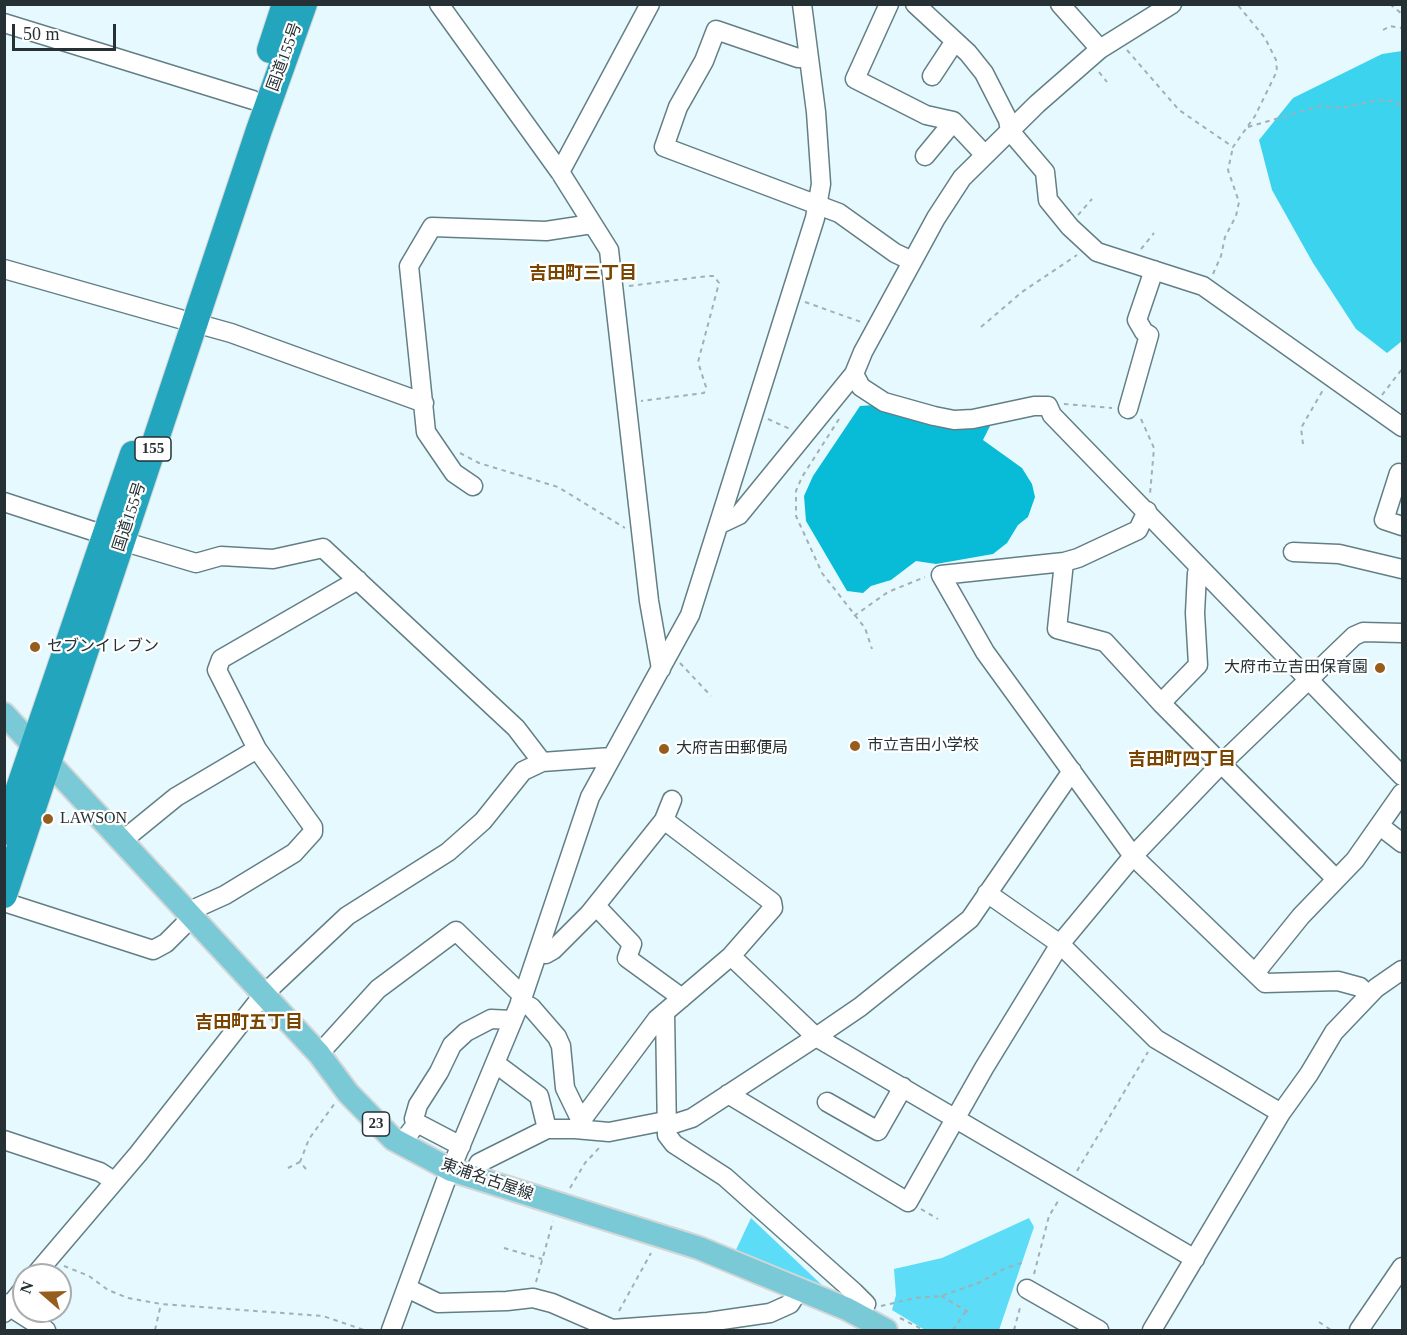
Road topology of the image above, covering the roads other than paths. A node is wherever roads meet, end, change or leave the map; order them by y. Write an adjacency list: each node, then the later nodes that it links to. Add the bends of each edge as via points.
1 (285, 4): 15 (highway, 国道155号 / 155)
2 (304, 4): 26 (highway, 国道155号 / 155)
3 (439, 4): 20 (street)
4 (650, 4): 20 (street)
5 (889, 4): 16 (street, via 855,79 926,115)
6 (915, 4): 11 (street)
7 (1060, 4): 12 (street)
8 (1172, 4): 12 (street)
9 (803, 13): 13 (street)
10 (4, 23): 15 (street)
11 (955, 41): 14 (street); 17 (street, via 984,74)
12 (1100, 49): 17 (street)
13 (809, 58): 21 (street, via 821,184); 21 (street, via 798,58 716,30 678,107 664,147)
14 (932, 76)
15 (253, 100): 26 (highway, 国道155号 / 155)
16 (951, 121): 18 (street); 19 (street)
17 (1010, 131): 18 (street); 25 (street, via 1045,172 1048,200 1097,252)
18 (984, 154): 23 (street, via 962,178)
19 (925, 156)
20 (560, 172): 22 (street)
21 (818, 206): 23 (street, via 839,213); 35 (street)
22 (592, 224): 28 (street, via 546,231 432,227 409,266); 44 (street, via 609,250 649,602)
23 (912, 261): 27 (street)
24 (4, 269): 26 (street)
25 (1154, 270): 29 (street, via 1137,320 1149,335); 30 (street, via 1206,288)
26 (187, 320): 28 (street); 37 (highway, 国道155号 / 155)
27 (854, 374): 34 (street, via 861,387 884,402 934,417 954,420 1048,406 1052,415); 35 (street, via 739,515)
28 (424, 403): 32 (street, via 426,432 454,473)
29 (1128, 409)
30 (1402, 427)
31 (1399, 473): 36 (street, via 1384,520)
32 (473, 486)
33 (4, 502): 37 (street)
34 (1147, 511): 39 (street, via 1138,530); 40 (street)
35 (720, 524): 44 (street, via 690,615)
36 (1402, 526)
37 (113, 538): 42 (street, via 196,563 221,556 273,559 324,548); 49 (highway, 国道155号 / 155)
38 (1293, 552): 41 (street, via 1339,554)
39 (1064, 562): 46 (street, via 1057,629 1105,642); 53 (street, via 941,575 985,652)
40 (1200, 569): 45 (street); 46 (street, via 1195,613 1198,665)
41 (1402, 569)
42 (358, 580): 48 (street, via 221,660 216,670); 51 (street, via 516,728)
43 (1402, 633): 45 (street, via 1363,632 1354,636)
44 (664, 662): 50 (street)
45 (1308, 679): 52 (street); 54 (street)
46 (1161, 703): 52 (street)
47 (4, 714): 49 (main road, 東浦名古屋線 / 23)
48 (257, 749): 60 (street, via 176,797); 68 (street, via 313,832 294,853 194,909)
49 (42, 754): 59 (highway, 国道155号 / 155); 60 (main road, 東浦名古屋線 / 23); 65 (highway, 国道155号 / 155)
50 (611, 757): 51 (street); 70 (street, via 590,797)
51 (542, 762): 74 (street, via 523,771 483,821 448,852 347,916)
52 (1221, 764): 62 (street); 63 (street)
53 (1072, 771): 62 (street); 64 (street)
54 (1402, 777)
55 (1402, 793): 58 (street)
56 (672, 800): 57 (street)
57 (664, 820): 67 (street); 71 (street, via 772,902 773,908)
58 (1380, 826): 61 (street); 63 (street)
59 (4, 832)
60 (122, 842): 68 (main road, 東浦名古屋線 / 23)
61 (1402, 843)
62 (1133, 856): 69 (street); 73 (street)
63 (1336, 879): 73 (street)
64 (987, 893): 69 (street); 80 (street, via 970,919)
65 (4, 895)
66 (4, 902): 68 (street, via 153,950 166,943)
67 (596, 906): 70 (street, via 552,950 546,954); 76 (street, via 632,944 627,958)
68 (190, 916): 74 (main road, 東浦名古屋線 / 23)
69 (1060, 944): 86 (street, via 1156,1039); 87 (street)
70 (538, 952): 77 (street)
71 (731, 956): 76 (street); 80 (street)
72 (1402, 970): 75 (street)
73 (1255, 974): 75 (street, via 1265,983 1338,981 1360,987)
74 (263, 995): 81 (main road, 東浦名古屋線 / 23); 96 (street)
75 (1368, 995): 86 (street, via 1334,1032)
76 (682, 998): 78 (street)
77 (522, 999): 79 (street); 81 (street, via 456,931 378,989); 90 (street, via 557,1037 565,1088)
78 (665, 1012): 89 (street); 90 (street)
79 (513, 1020): 82 (street); 88 (street, via 490,1019 452,1045 418,1105 414,1119)
80 (816, 1037): 83 (street); 84 (street)
81 (319, 1054): 93 (main road, 東浦名古屋線 / 23, via 379,1128)
82 (495, 1063): 91 (street, via 539,1096); 94 (street)
83 (903, 1087): 85 (street, via 878,1131); 87 (street)
84 (728, 1094): 87 (street, via 908,1202); 89 (street, via 692,1118)
85 (827, 1102)
86 (1281, 1113): 97 (street)
87 (957, 1118): 97 (street)
88 (417, 1123): 93 (street); 94 (street)
89 (666, 1123): 90 (street, via 609,1132); 104 (street, via 667,1135 674,1144 725,1177 854,1292)
90 (578, 1125): 91 (street)
91 (547, 1129): 95 (street)
92 (4, 1140): 96 (street, via 100,1172)
93 (401, 1144): 95 (main road, 東浦名古屋線 / 23)
94 (461, 1146): 95 (street)
95 (461, 1174): 100 (street); 102 (main road, 東浦名古屋線 / 23, via 662,1236)
96 (114, 1181): 98 (street)
97 (1195, 1259): 109 (street)
98 (45, 1263)
99 (1402, 1267): 110 (street)
100 (407, 1288): 102 (street, via 438,1303 533,1298 612,1329 770,1313 790,1304); 106 (street)
101 (1027, 1289): 108 (street)
102 (799, 1290): 104 (main road, 東浦名古屋線 / 23)
103 (6, 1307): 105 (street)
104 (869, 1312): 107 (main road, 東浦名古屋線 / 23)
105 (46, 1330)
106 (391, 1330)
107 (886, 1330)
108 (1099, 1330)
109 (1152, 1330)
110 (1359, 1330)

